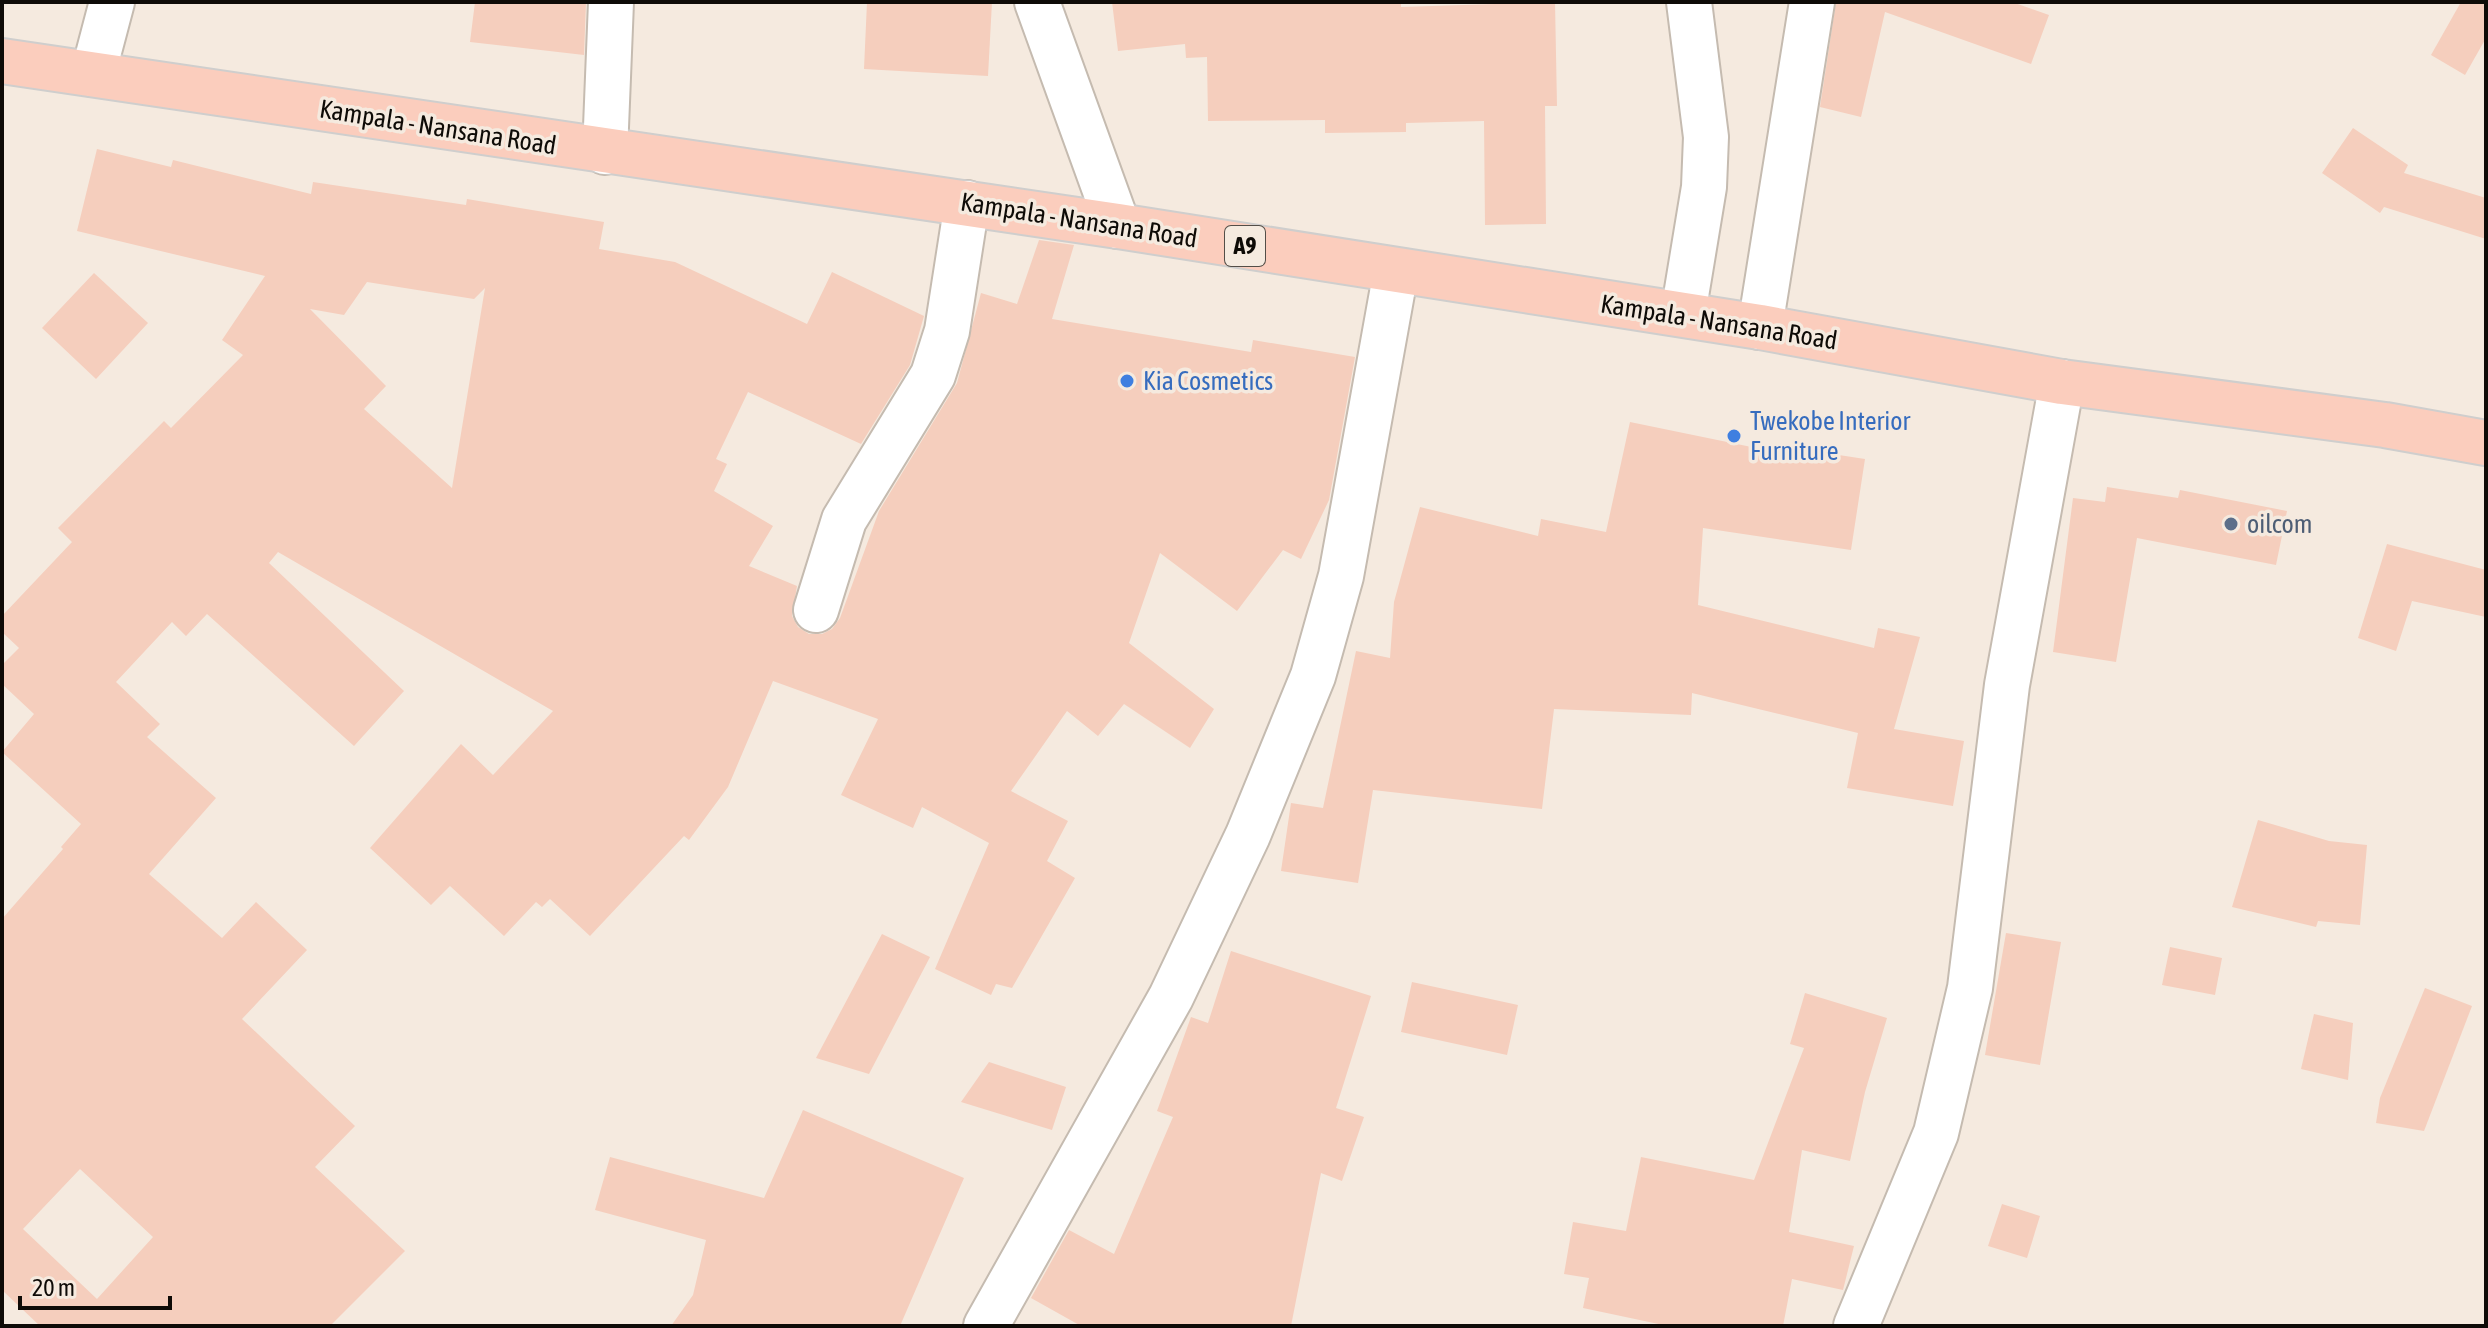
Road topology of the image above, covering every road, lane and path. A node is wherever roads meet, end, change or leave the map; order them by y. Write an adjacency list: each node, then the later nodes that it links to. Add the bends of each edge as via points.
1 (112, 2): 7 (street)
2 (611, 2): 8 (street)
3 (1037, 2): 10 (street)
4 (1689, 2): 12 (street, via 1706,137 1704,187)
5 (1812, 2): 13 (street)
6 (2, 61): 7 (main road, Kampala - Nansana Road / A9)
7 (93, 74): 8 (main road, Kampala - Nansana Road / A9)
8 (605, 152): 9 (main road, Kampala - Nansana Road / A9)
9 (967, 203): 10 (main road, Kampala - Nansana Road / A9); 16 (street, via 947,331 933,375 844,520)
10 (1118, 226): 11 (main road, Kampala - Nansana Road / A9)
11 (1396, 271): 12 (main road, Kampala - Nansana Road / A9); 17 (street, via 1341,576 1313,676 1248,835 1171,997)
12 (1683, 314): 13 (main road, Kampala - Nansana Road / A9)
13 (1760, 327): 14 (main road, Kampala - Nansana Road / A9)
14 (2062, 382): 15 (main road, Kampala - Nansana Road / A9); 18 (street, via 2007,685 1970,988 1936,1133)
15 (2486, 443)
16 (816, 610)
17 (986, 1326)
18 (1856, 1326)

